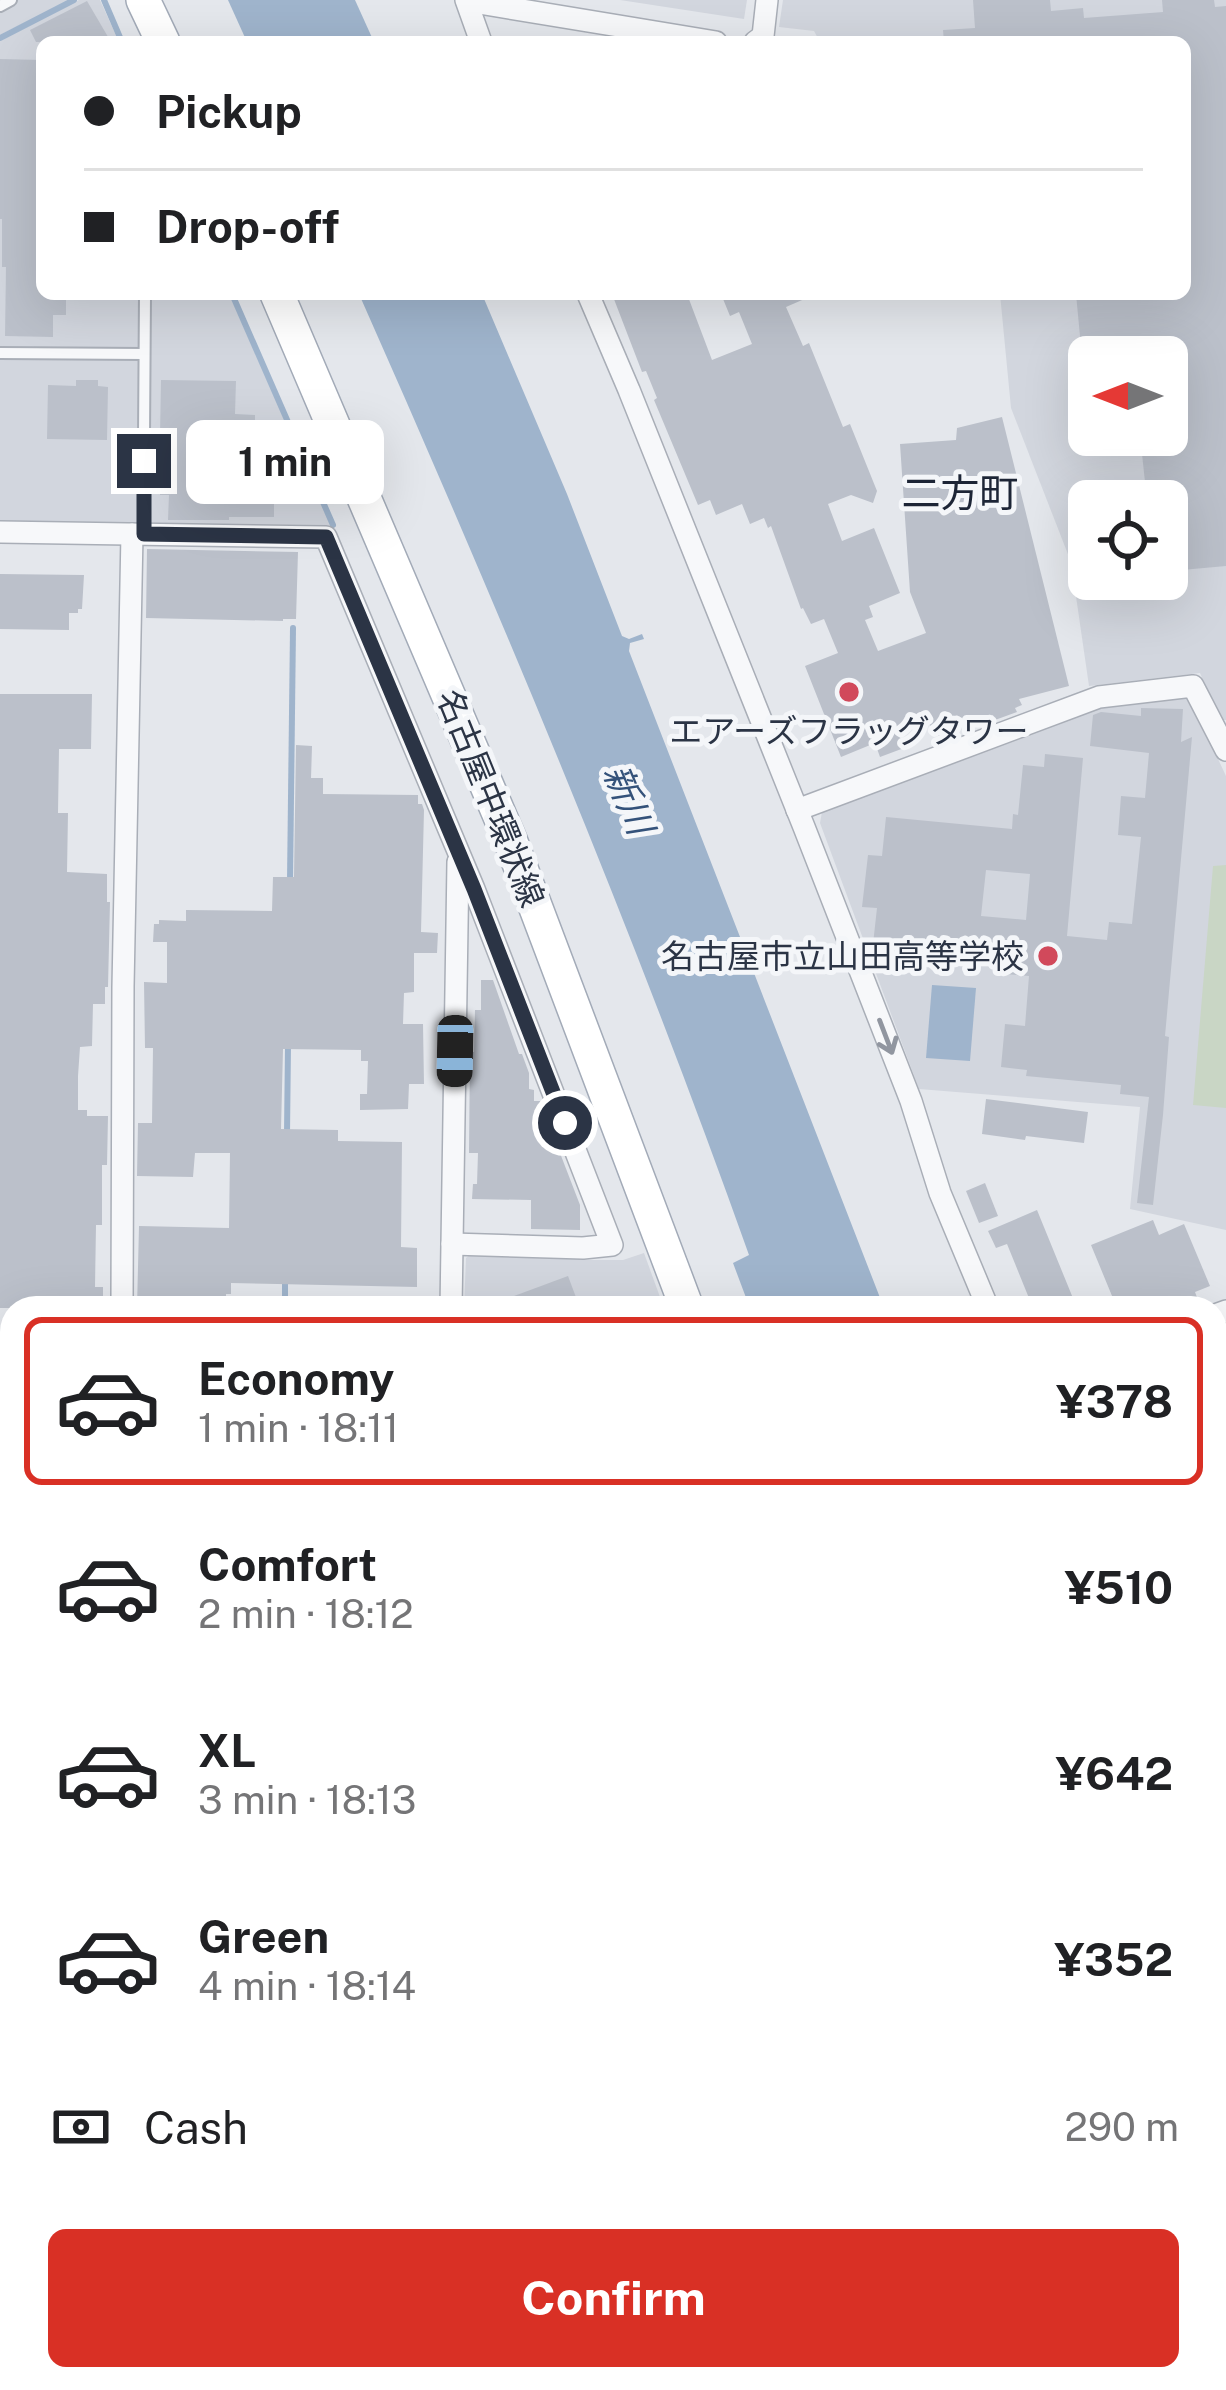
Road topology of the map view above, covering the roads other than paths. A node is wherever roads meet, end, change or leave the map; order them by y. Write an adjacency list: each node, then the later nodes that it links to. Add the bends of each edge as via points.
1 (11, 0): 5 (lane)
2 (143, 0): 6 (main road)
3 (466, 0): 7 (street); 8 (street)
4 (767, 0): 9 (street)
5 (0, 6)
6 (160, 36)
7 (479, 36)
8 (680, 36)
9 (763, 36)
10 (145, 300): 14 (lane)
11 (280, 300): 25 (main road, 名古屋中環状線, via 511,842)
12 (591, 300): 20 (street)
13 (0, 353): 14 (lane)
14 (144, 354): 15 (lane)
15 (144, 436)
16 (144, 461): 18 (lane)
17 (0, 532): 18 (street)
18 (138, 534): 21 (street, via 326,537); 23 (street)
19 (1226, 750): 20 (street, via 1192,686 1099,697)
20 (797, 810): 26 (street, one-way to 26)
21 (459, 856): 22 (street); 22 (street, via 612,1246)
22 (452, 1244): 24 (street)
23 (122, 1296)
24 (445, 1296)
25 (682, 1296)
26 (983, 1296)

